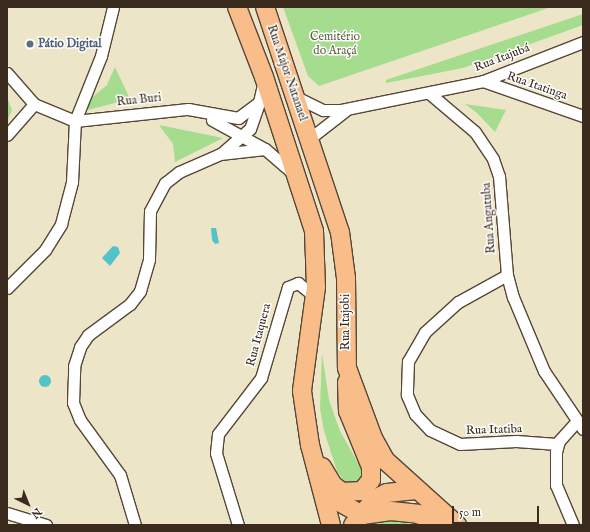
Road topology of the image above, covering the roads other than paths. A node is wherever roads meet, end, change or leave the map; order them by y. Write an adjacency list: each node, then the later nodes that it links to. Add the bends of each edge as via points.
1 (113, 7): 15 (street, via 101,56)
2 (237, 7): 6 (main road, Rua Major Natanael)
3 (265, 7): 9 (main road, Rua Major Natanael)
4 (583, 42): 7 (street, Rua Itajubá)
5 (7, 73): 11 (street, Rua Buri)
6 (264, 76): 10 (street); 21 (main road, Rua Major Natanael)
7 (483, 80): 8 (street, Rua Itajubá); 14 (street, Rua Itatinga)
8 (429, 93): 12 (street); 22 (street, Rua Angatuba, via 475,132 493,159 499,176)
9 (296, 97): 12 (street, via 323,110); 18 (main road, Rua Major Natanael)
10 (259, 102): 13 (street, Rua Buri, via 238,118); 17 (street, via 254,122)
11 (34, 104): 15 (street, Rua Buri); 16 (street)
12 (351, 108): 18 (street, via 328,121)
13 (188, 109): 15 (street, Rua Buri); 17 (street)
14 (583, 116)
15 (75, 121): 23 (street, via 72,182 60,224 45,250)
16 (7, 134)
17 (245, 135): 19 (street); 20 (street)
18 (309, 139): 25 (main road, Rua Itajobi, via 340,232 346,278)
19 (265, 149): 20 (street); 21 (street)
20 (220, 154): 34 (street, via 179,172 156,194 148,226 147,276 140,291 130,304 88,335 74,366 73,404 80,420 120,475)
21 (297, 178): 24 (main road, via 315,241)
22 (507, 275): 26 (street, Rua Angatuba, via 535,354); 27 (street, Rua Itatiba, via 458,302 425,332 408,361 407,395 421,420 455,443)
23 (7, 288)
24 (315, 297): 28 (main road, via 302,391); 35 (street, Rua Itaquera, via 298,283 288,287 261,378 218,434 216,453)
25 (347, 368): 28 (main road, via 348,411 372,473 368,486 357,493 338,490); 30 (main road, Rua Itajobi, via 373,438 386,461)
26 (580, 426): 27 (street)
27 (557, 444): 39 (street, via 556,485)
28 (310, 445): 29 (main road)
29 (323, 488): 32 (main road); 36 (main road)
30 (416, 490): 32 (main road, via 387,493); 38 (main road, Rua Itajobi)
31 (7, 513): 33 (street)
32 (357, 520): 37 (main road, via 391,511 418,514)
33 (46, 525)
34 (135, 525)
35 (238, 525)
36 (332, 525)
37 (446, 525)
38 (458, 525)
39 (572, 525)

